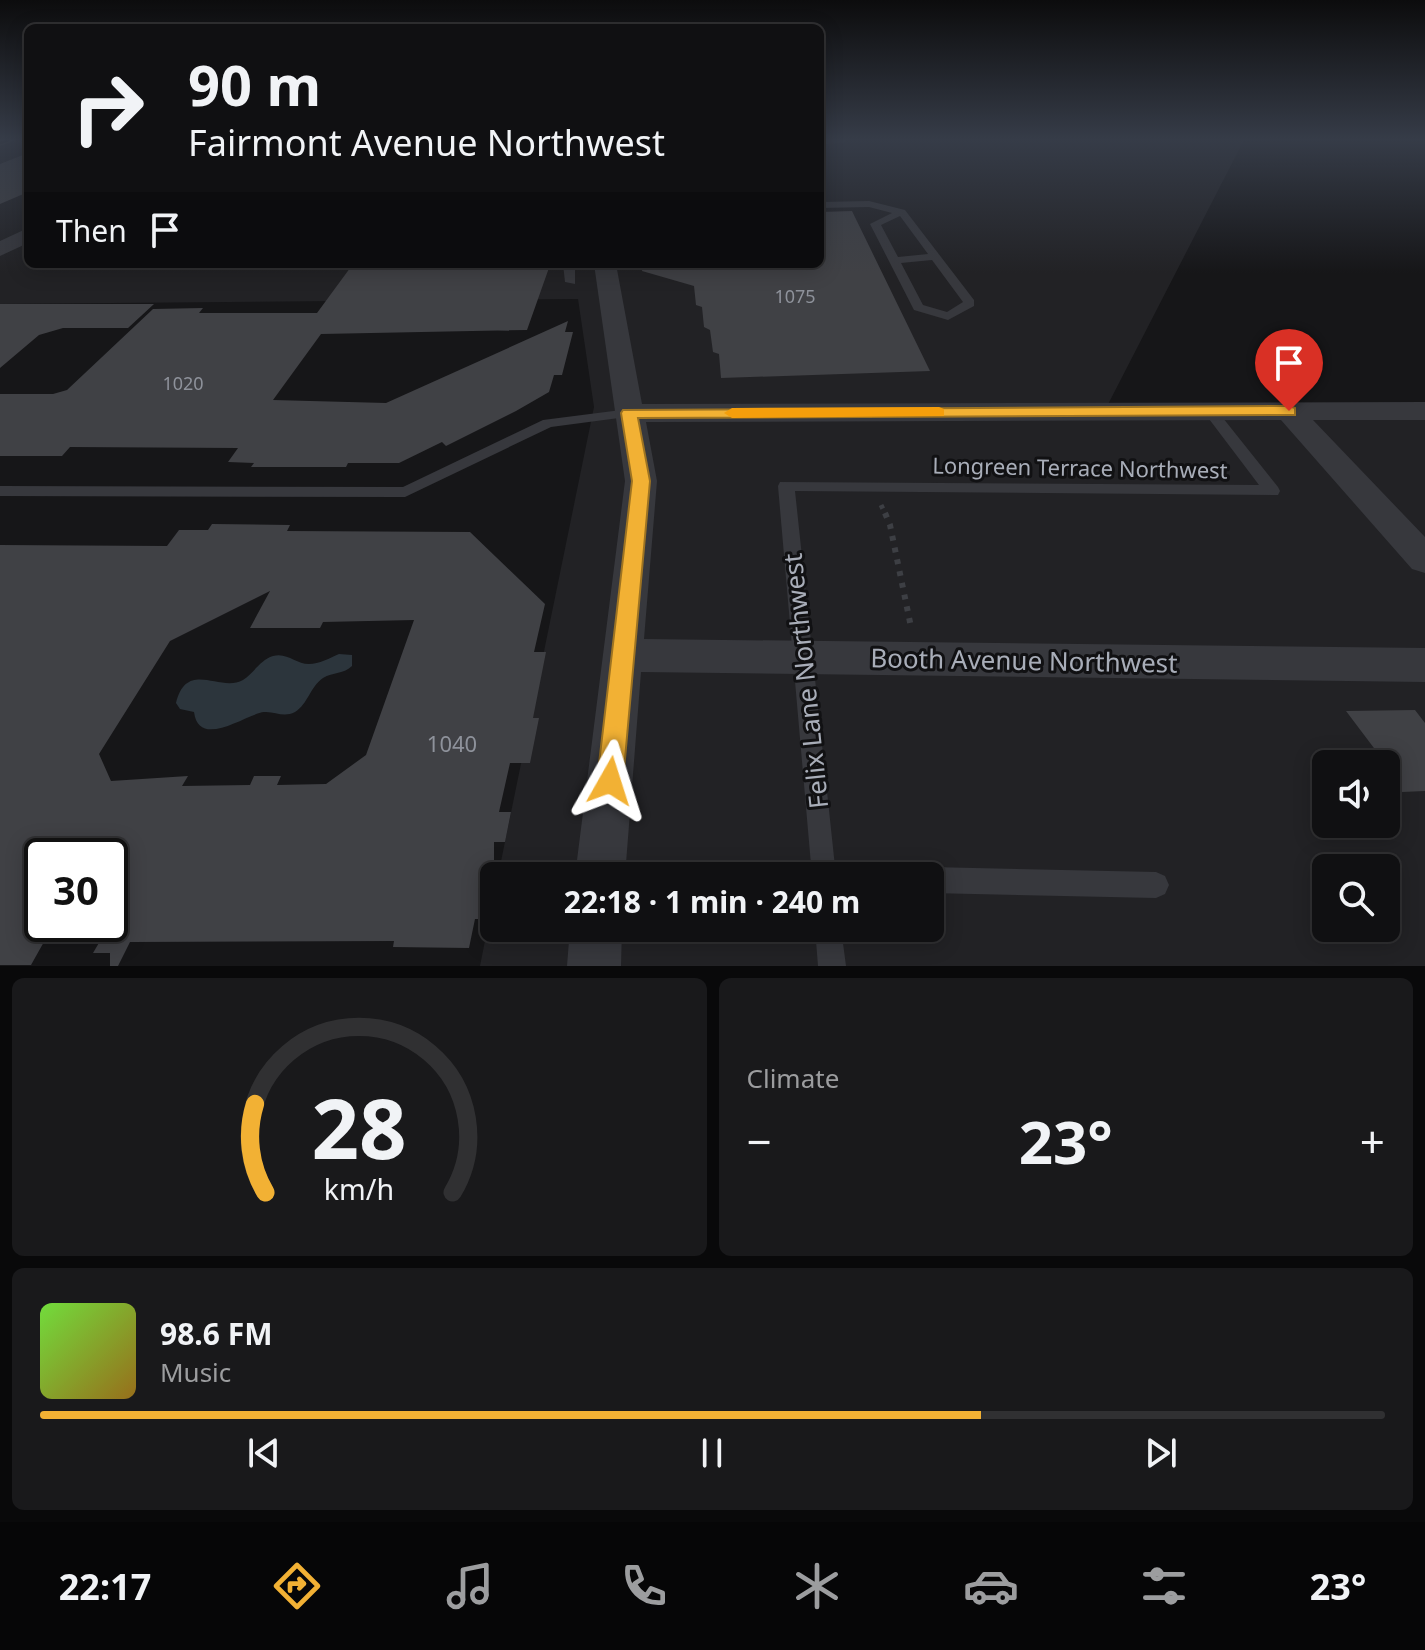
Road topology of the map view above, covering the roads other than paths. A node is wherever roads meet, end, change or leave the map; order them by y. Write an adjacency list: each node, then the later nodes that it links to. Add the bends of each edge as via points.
1 (824, 205): 2 (lane, via 869,204)
2 (902, 212): 5 (lane); 6 (lane, via 875,224)
3 (24, 236): 4 (street)
4 (0, 250)
5 (935, 256): 6 (lane); 6 (lane, via 970,303 948,316 918,307)
6 (894, 261)
7 (569, 268): 9 (lane)
8 (606, 268): 13 (street)
9 (571, 282)
10 (1210, 411): 11 (street); 13 (street); 14 (lane, Longreen Terrace Northwest, via 1272,491)
11 (1289, 411): 12 (street); 16 (street)
12 (1425, 411)
13 (629, 413): 15 (lane, via 548,423 405,492); 17 (street, via 641,481)
14 (786, 486): 18 (lane, Felix Lane Northwest)
15 (0, 491)
16 (1425, 560)
17 (623, 655): 18 (street, Booth Avenue Northwest); 20 (street)
18 (804, 658): 19 (street, Booth Avenue Northwest); 21 (lane, Felix Lane Northwest)
19 (1425, 665)
20 (601, 862)
21 (823, 862)
22 (944, 880): 23 (lane)
23 (1156, 885)
24 (595, 942): 26 (street)
25 (829, 942): 27 (lane)
26 (594, 966)
27 (832, 966)

